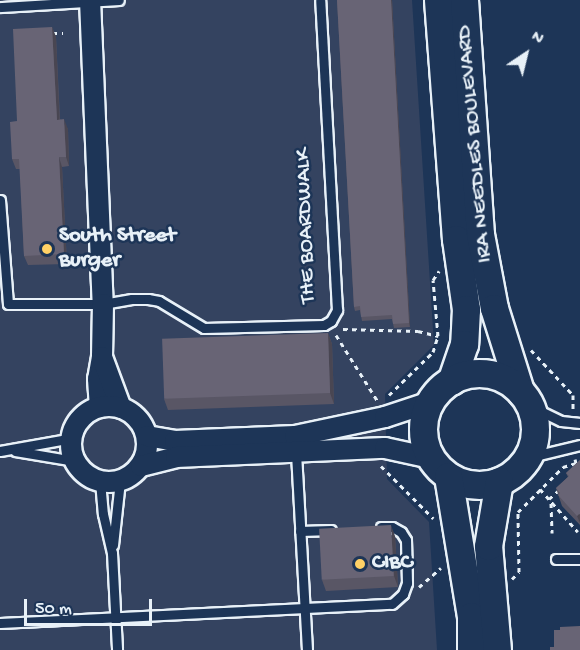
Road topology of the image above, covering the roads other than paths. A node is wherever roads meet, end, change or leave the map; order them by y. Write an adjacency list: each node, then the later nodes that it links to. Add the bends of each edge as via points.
1 (119, 0): 5 (lane)
2 (320, 0): 8 (lane, THE BOARDWALK, via 336,310 331,321 324,325 204,328 159,301 132,299)
3 (438, 0): 10 (main road, IRA NEEDLES BOULEVARD, via 456,239 466,309 464,344)
4 (464, 0): 11 (main road, IRA NEEDLES BOULEVARD, via 480,234 494,309)
5 (90, 1): 6 (lane); 8 (street)
6 (0, 7)
7 (0, 200): 8 (lane, via 8,304)
8 (103, 304): 9 (street)
9 (102, 357): 13 (street, via 98,379); 14 (street)
10 (451, 381): 11 (main road, via 468,374 487,374 505,380); 12 (main road)
11 (525, 399): 15 (lane, via 561,421); 21 (main road, via 534,424 533,442)
12 (430, 402): 16 (street, via 374,420 295,436 175,441); 24 (main road, via 423,430)
13 (100, 407): 14 (street); 17 (street, via 78,422)
14 (121, 408): 16 (street, via 133,414)
15 (580, 423)
16 (147, 436): 23 (street)
17 (72, 438): 19 (lane); 22 (street)
18 (580, 445): 21 (lane)
19 (5, 451): 22 (lane)
20 (296, 453): 23 (street, via 176,457); 24 (street, via 385,448); 30 (lane)
21 (526, 458): 27 (main road, via 515,472)
22 (75, 461): 25 (street, via 81,470)
23 (141, 466): 26 (street)
24 (439, 467): 27 (main road, via 464,483 482,485); 39 (main road, via 471,616)
25 (100, 481): 26 (street); 31 (lane)
26 (120, 481): 31 (lane)
27 (499, 481): 40 (main road, via 488,546)
28 (371, 528): 34 (lane, via 392,527 406,540 403,594 392,604)
29 (336, 529): 30 (lane)
30 (300, 531): 34 (lane)
31 (112, 553): 35 (lane)
32 (580, 559): 33 (lane)
33 (555, 560)
34 (304, 607): 35 (lane); 38 (lane)
35 (116, 617): 36 (lane); 37 (lane)
36 (0, 623)
37 (117, 650)
38 (307, 650)
39 (471, 650)
40 (497, 650)

